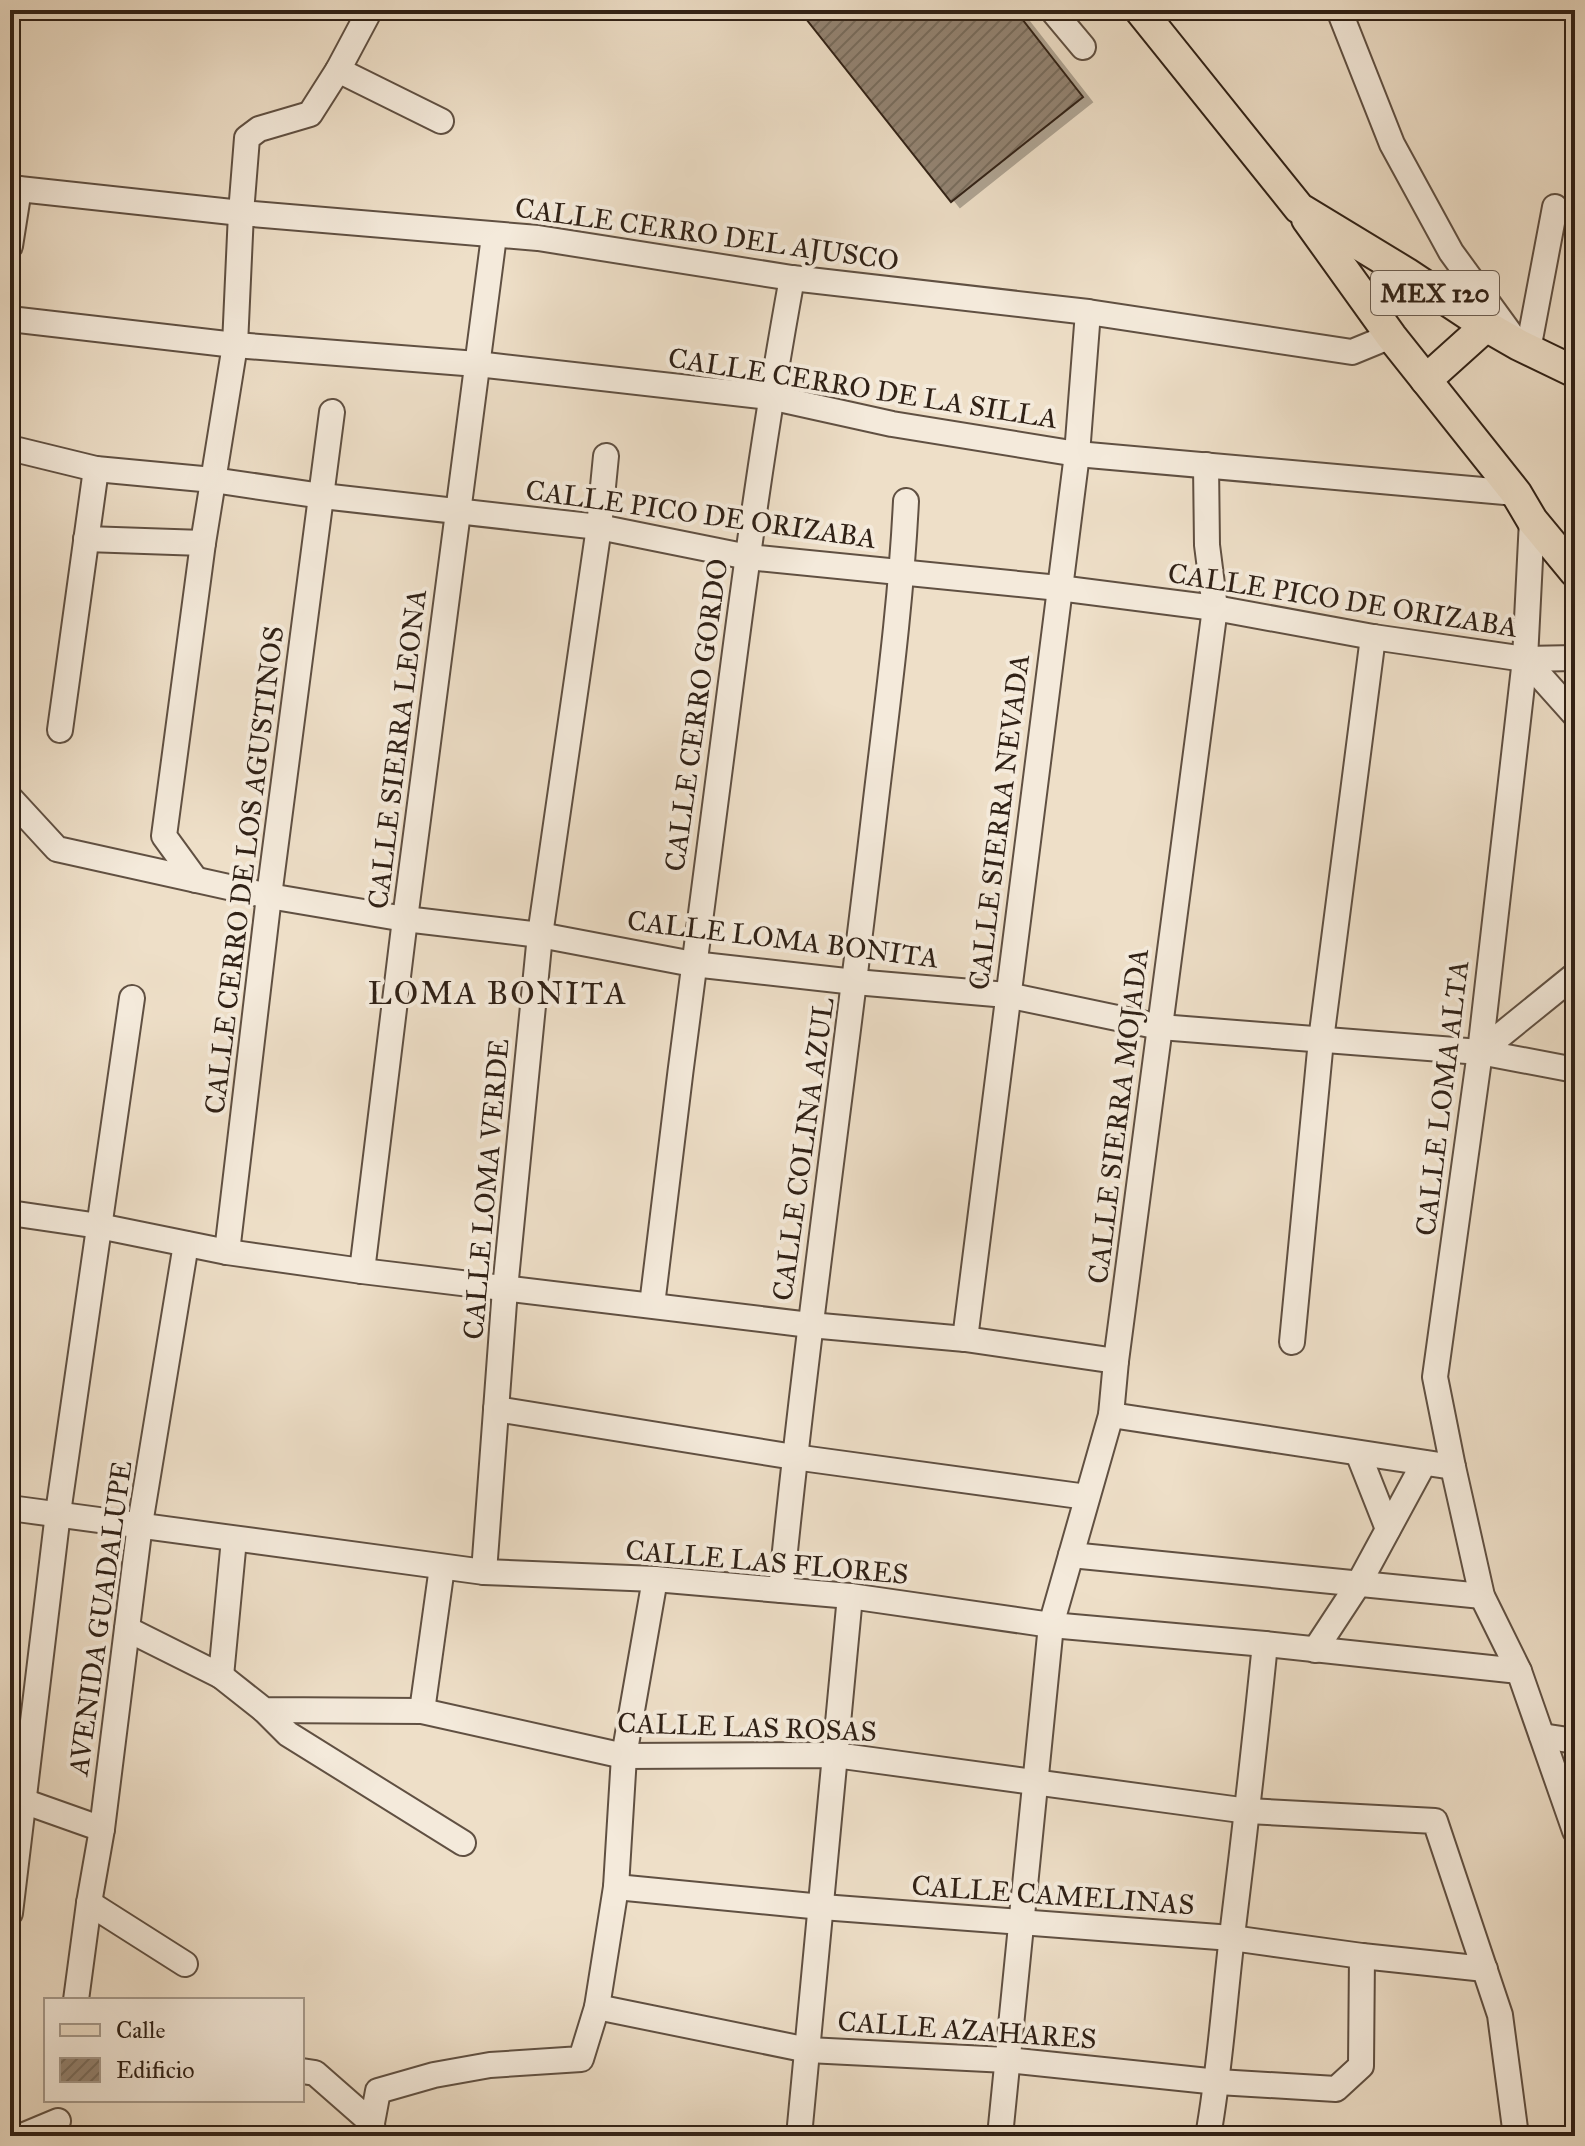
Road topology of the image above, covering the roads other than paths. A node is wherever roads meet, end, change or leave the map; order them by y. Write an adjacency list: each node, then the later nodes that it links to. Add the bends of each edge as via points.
1 (370, 10): 6 (street)
2 (1052, 10): 5 (street)
3 (1140, 10): 10 (main road, MEX 120)
4 (1339, 10): 20 (street, via 1392,144 1451,252)
5 (1083, 47)
6 (338, 70): 7 (street); 11 (street, via 310,114 259,129 247,138)
7 (441, 121)
8 (15, 188): 11 (street, CALLE CERRO DEL AJUSCO); 13 (street)
9 (1555, 207): 20 (street)
10 (1299, 208): 17 (main road, MEX 120); 18 (main road)
11 (241, 213): 12 (street, CALLE CERRO DEL AJUSCO); 19 (street)
12 (494, 236): 14 (street, CALLE CERRO DEL AJUSCO, via 538,238); 21 (street, CALLE SIERRA LEONA)
13 (10, 246)
14 (792, 278): 15 (street, CALLE CERRO DEL AJUSCO); 24 (street, CALLE CERRO GORDO)
15 (1088, 312): 18 (street, CALLE CERRO DEL AJUSCO, via 1352,352); 27 (street, CALLE SIERRA NEVADA)
16 (10, 319): 19 (street, CALLE CERRO DE LA SILLA)
17 (1486, 326): 20 (main road, MEX 120); 23 (main road)
18 (1391, 336): 23 (main road)
19 (235, 345): 21 (street, CALLE CERRO DE LA SILLA); 31 (street)
20 (1524, 348): 22 (main road, MEX 120)
21 (477, 364): 24 (street, CALLE CERRO DE LA SILLA); 35 (street, CALLE SIERRA LEONA)
22 (1575, 372)
23 (1426, 380): 32 (main road)
24 (770, 397): 27 (street, CALLE CERRO DE LA SILLA, via 892,424); 40 (street, CALLE CERRO GORDO)
25 (332, 412): 33 (street, CALLE CERRO DE LOS AGUSTINOS)
26 (10, 448): 30 (street, CALLE PICO DE ORIZABA)
27 (1077, 454): 29 (street, CALLE CERRO DE LA SILLA); 43 (street, CALLE SIERRA NEVADA)
28 (606, 456): 37 (street, CALLE LOMA VERDE)
29 (1206, 465): 32 (street, CALLE CERRO DE LA SILLA); 44 (street, CALLE SIERRA MOJADA, via 1207,545)
30 (96, 469): 31 (street, CALLE PICO DE ORIZABA); 38 (street)
31 (213, 480): 33 (street, CALLE PICO DE ORIZABA); 39 (street)
32 (1516, 493): 36 (main road)
33 (322, 496): 35 (street, CALLE PICO DE ORIZABA); 52 (street, CALLE CERRO DE LOS AGUSTINOS)
34 (906, 501): 42 (street, CALLE COLINA AZUL)
35 (458, 510): 37 (street, CALLE PICO DE ORIZABA); 53 (street, CALLE SIERRA LEONA)
36 (1532, 520): 41 (main road); 47 (street, CALLE LOMA ALTA)
37 (599, 527): 40 (street, CALLE PICO DE ORIZABA); 54 (street, CALLE LOMA VERDE)
38 (86, 539): 39 (street); 49 (street)
39 (203, 543): 51 (street, via 164,836)
40 (748, 557): 42 (street, CALLE PICO DE ORIZABA); 55 (street, CALLE CERRO GORDO)
41 (1575, 572)
42 (902, 573): 43 (street, CALLE PICO DE ORIZABA); 57 (street, CALLE COLINA AZUL)
43 (1059, 588): 44 (street, CALLE PICO DE ORIZABA); 58 (street, CALLE SIERRA NEVADA)
44 (1215, 608): 45 (street, CALLE PICO DE ORIZABA); 60 (street, CALLE SIERRA MOJADA)
45 (1373, 637): 47 (street, CALLE PICO DE ORIZABA); 61 (street)
46 (1575, 658): 47 (street, CALLE PICO DE ORIZABA)
47 (1525, 659): 48 (street); 62 (street, CALLE LOMA ALTA)
48 (1575, 715)
49 (60, 730)
50 (10, 798): 51 (street, CALLE LOMA BONITA, via 57,849)
51 (196, 880): 52 (street, CALLE LOMA BONITA)
52 (269, 896): 53 (street, CALLE LOMA BONITA); 67 (street, CALLE CERRO DE LOS AGUSTINOS)
53 (405, 919): 54 (street, CALLE LOMA BONITA); 68 (street, CALLE SIERRA LEONA)
54 (540, 935): 55 (street, CALLE LOMA BONITA); 69 (street, CALLE LOMA VERDE)
55 (693, 964): 57 (street, CALLE LOMA BONITA); 70 (street, CALLE CERRO GORDO)
56 (1575, 975): 62 (street)
57 (855, 982): 58 (street, CALLE LOMA BONITA); 71 (street, CALLE COLINA AZUL)
58 (1007, 995): 60 (street, CALLE LOMA BONITA); 72 (street, CALLE SIERRA NEVADA)
59 (132, 998): 65 (street)
60 (1160, 1027): 61 (street, CALLE LOMA BONITA); 74 (street, CALLE SIERRA MOJADA)
61 (1321, 1040): 62 (street, CALLE LOMA BONITA); 73 (street)
62 (1480, 1052): 63 (street, CALLE LOMA BONITA); 80 (street, CALLE LOMA ALTA, via 1435,1377)
63 (1575, 1070)
64 (10, 1213): 65 (street)
65 (99, 1226): 66 (street); 83 (street)
66 (186, 1244): 67 (street); 84 (street, AVENIDA GUADALUPE)
67 (227, 1252): 68 (street)
68 (362, 1271): 69 (street)
69 (505, 1289): 70 (street); 75 (street, CALLE LOMA VERDE)
70 (652, 1305): 71 (street)
71 (810, 1325): 72 (street); 78 (street, CALLE COLINA AZUL)
72 (965, 1339): 74 (street)
73 (1292, 1342)
74 (1116, 1361): 76 (street, CALLE SIERRA MOJADA)
75 (496, 1409): 78 (street); 89 (street, CALLE LOMA VERDE)
76 (1111, 1415): 77 (street); 81 (street, CALLE SIERRA MOJADA)
77 (1358, 1453): 79 (street); 85 (street)
78 (794, 1457): 81 (street); 92 (street, CALLE COLINA AZUL)
79 (1424, 1463): 80 (street); 85 (street)
80 (1453, 1467): 94 (street, CALLE LOMA ALTA)
81 (1087, 1497): 87 (street, CALLE SIERRA MOJADA)
82 (10, 1508): 83 (street, CALLE LAS FLORES)
83 (58, 1513): 84 (street, CALLE LAS FLORES); 108 (street)
84 (140, 1524): 86 (street, CALLE LAS FLORES); 96 (street, AVENIDA GUADALUPE)
85 (1388, 1529): 91 (street)
86 (234, 1539): 88 (street, CALLE LAS FLORES); 100 (street)
87 (1071, 1555): 91 (street); 95 (street, CALLE SIERRA MOJADA)
88 (442, 1567): 89 (street, CALLE LAS FLORES); 102 (street)
89 (484, 1572): 90 (street, CALLE LAS FLORES)
90 (655, 1579): 92 (street, CALLE LAS FLORES); 106 (street)
91 (1359, 1583): 94 (street); 98 (street)
92 (781, 1590): 93 (street, CALLE LAS FLORES)
93 (850, 1596): 95 (street, CALLE LAS FLORES); 105 (street)
94 (1482, 1596): 99 (street, CALLE LOMA ALTA)
95 (1051, 1625): 97 (street, CALLE LAS FLORES); 107 (street, CALLE SIERRA MOJADA)
96 (127, 1629): 100 (street); 110 (street, AVENIDA GUADALUPE)
97 (1265, 1644): 98 (street, CALLE LAS FLORES); 109 (street)
98 (1315, 1650): 99 (street, CALLE LAS FLORES)
99 (1519, 1671): 103 (street, CALLE LOMA ALTA)
100 (221, 1676): 101 (street)
101 (264, 1710): 102 (street, CALLE LAS ROSAS); 112 (street, via 288,1734)
102 (422, 1711): 106 (street, CALLE LAS ROSAS)
103 (1542, 1736): 104 (street); 111 (street, CALLE LOMA ALTA)
104 (1575, 1741)
105 (835, 1755): 106 (street, CALLE LAS ROSAS); 107 (street, CALLE LAS ROSAS); 115 (street)
106 (624, 1756): 113 (street)
107 (1036, 1781): 109 (street, CALLE LAS ROSAS); 117 (street, CALLE SIERRA MOJADA)
108 (16, 1800): 110 (street); 116 (street)
109 (1248, 1811): 118 (street); 121 (street, CALLE LAS ROSAS, via 1435,1821)
110 (102, 1829): 114 (street, AVENIDA GUADALUPE)
111 (1575, 1831)
112 (463, 1843)
113 (616, 1887): 115 (street, CALLE CAMELINAS); 123 (street)
114 (89, 1903): 120 (street); 122 (street, AVENIDA GUADALUPE)
115 (822, 1907): 117 (street, CALLE CAMELINAS); 124 (street)
116 (10, 1913)
117 (1021, 1923): 118 (street, CALLE CAMELINAS); 125 (street, CALLE SIERRA MOJADA)
118 (1232, 1938): 119 (street, CALLE CAMELINAS); 127 (street)
119 (1362, 1956): 121 (street, CALLE CAMELINAS); 127 (street, CALLE AZAHARES, via 1361,2066 1336,2089)
120 (185, 1964)
121 (1485, 1969): 134 (street, via 1500,2015)
122 (76, 1998)
123 (597, 2007): 124 (street, CALLE AZAHARES); 129 (street, via 581,2059 490,2065 378,2091)
124 (808, 2050): 125 (street, CALLE AZAHARES); 131 (street)
125 (1007, 2060): 127 (street, CALLE AZAHARES); 132 (street, CALLE SIERRA MOJADA)
126 (304, 2071): 129 (street, via 315,2073)
127 (1218, 2082): 133 (street)
128 (58, 2119): 130 (street)
129 (372, 2130)
130 (22, 2136)
131 (799, 2136)
132 (1000, 2136)
133 (1208, 2136)
134 (1516, 2136)

